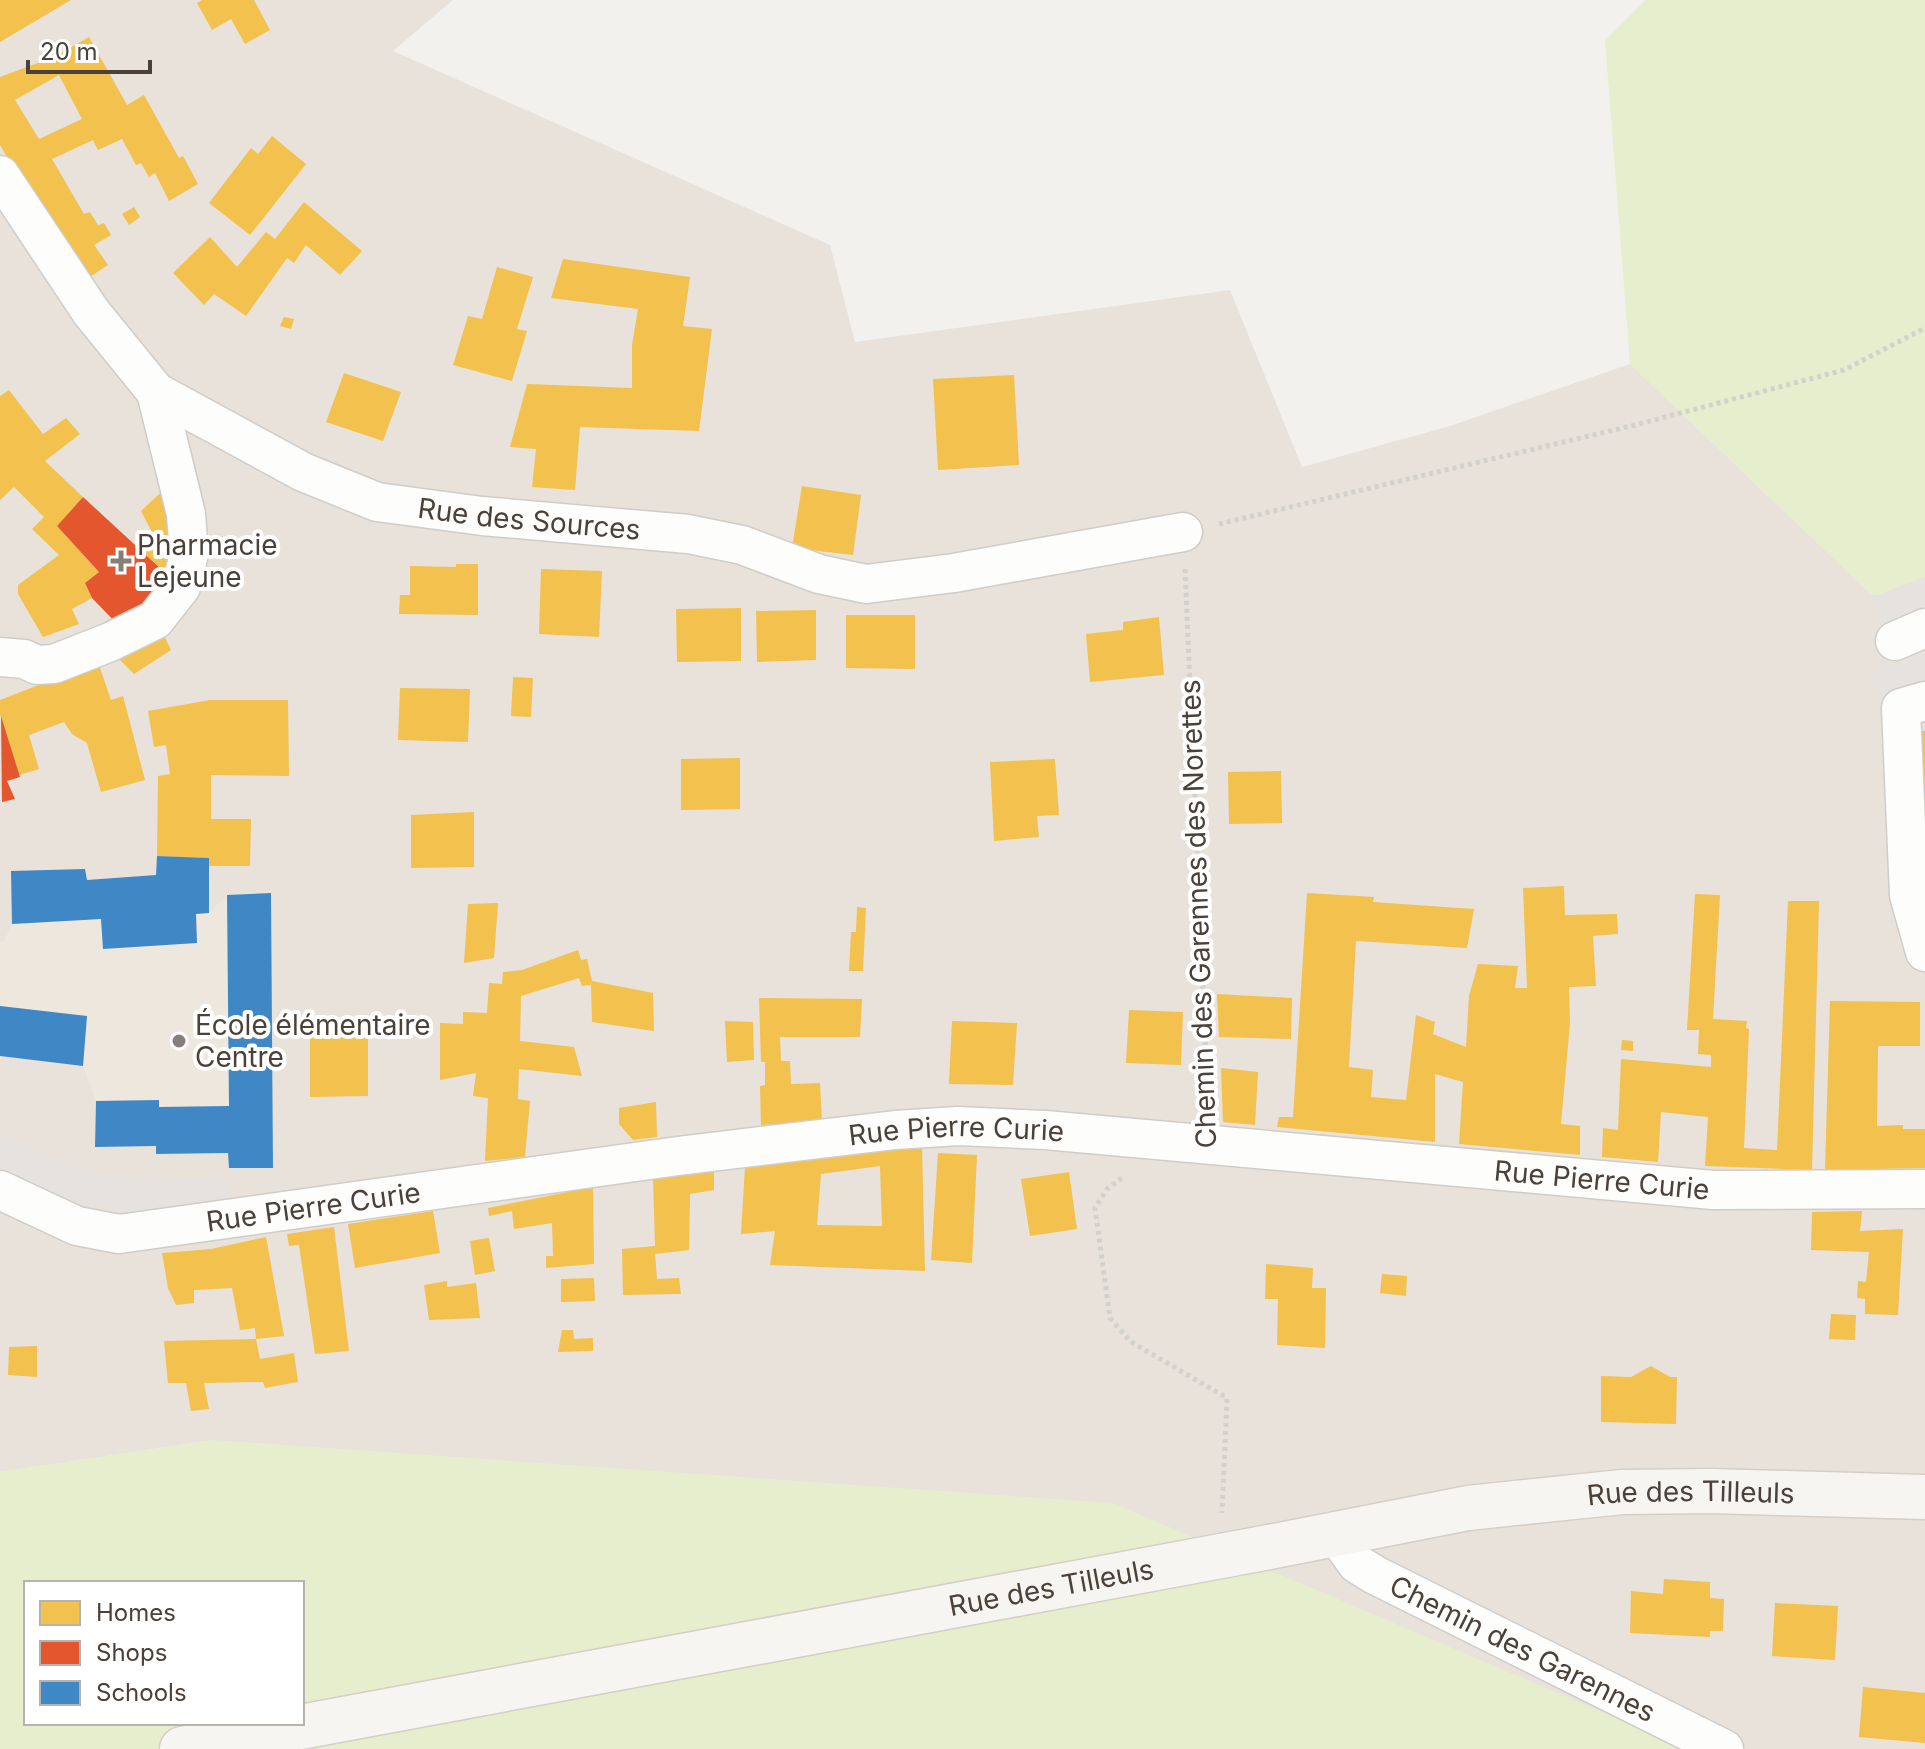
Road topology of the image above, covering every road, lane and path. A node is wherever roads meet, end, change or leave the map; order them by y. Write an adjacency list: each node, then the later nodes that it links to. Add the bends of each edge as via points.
1 (0, 175): 3 (street, Rue des Sources, via 91,312)
2 (1925, 328): 4 (path, via 1844,370)
3 (156, 392): 4 (street, Rue des Sources, via 303,472 377,502 688,534 742,545 819,574 866,584); 5 (street, via 186,514 189,554 181,587 155,620 54,664)
4 (1183, 532): 8 (path, Chemin des Garennes des Norettes)
5 (0, 657)
6 (1925, 701): 7 (street, via 1901,708 1909,895)
7 (1925, 952)
8 (1210, 1145): 10 (street, Rue Pierre Curie, via 1713,1190); 11 (street, Rue Pierre Curie, via 1045,1130 895,1130 119,1234 77,1226)
9 (1124, 1177): 14 (path, via 1107,1189 1095,1208 1110,1318 1131,1342 1227,1398 1222,1528)
10 (1925, 1189)
11 (0, 1190)
12 (1925, 1497): 13 (street, Rue des Tilleuls, via 1622,1492 1468,1508)
13 (1335, 1533): 14 (street, Rue des Tilleuls); 16 (street, Chemin des Garennes, via 1357,1564 1375,1575)
14 (1264, 1548): 15 (street, Rue des Tilleuls)
15 (182, 1749)
16 (1724, 1749)

